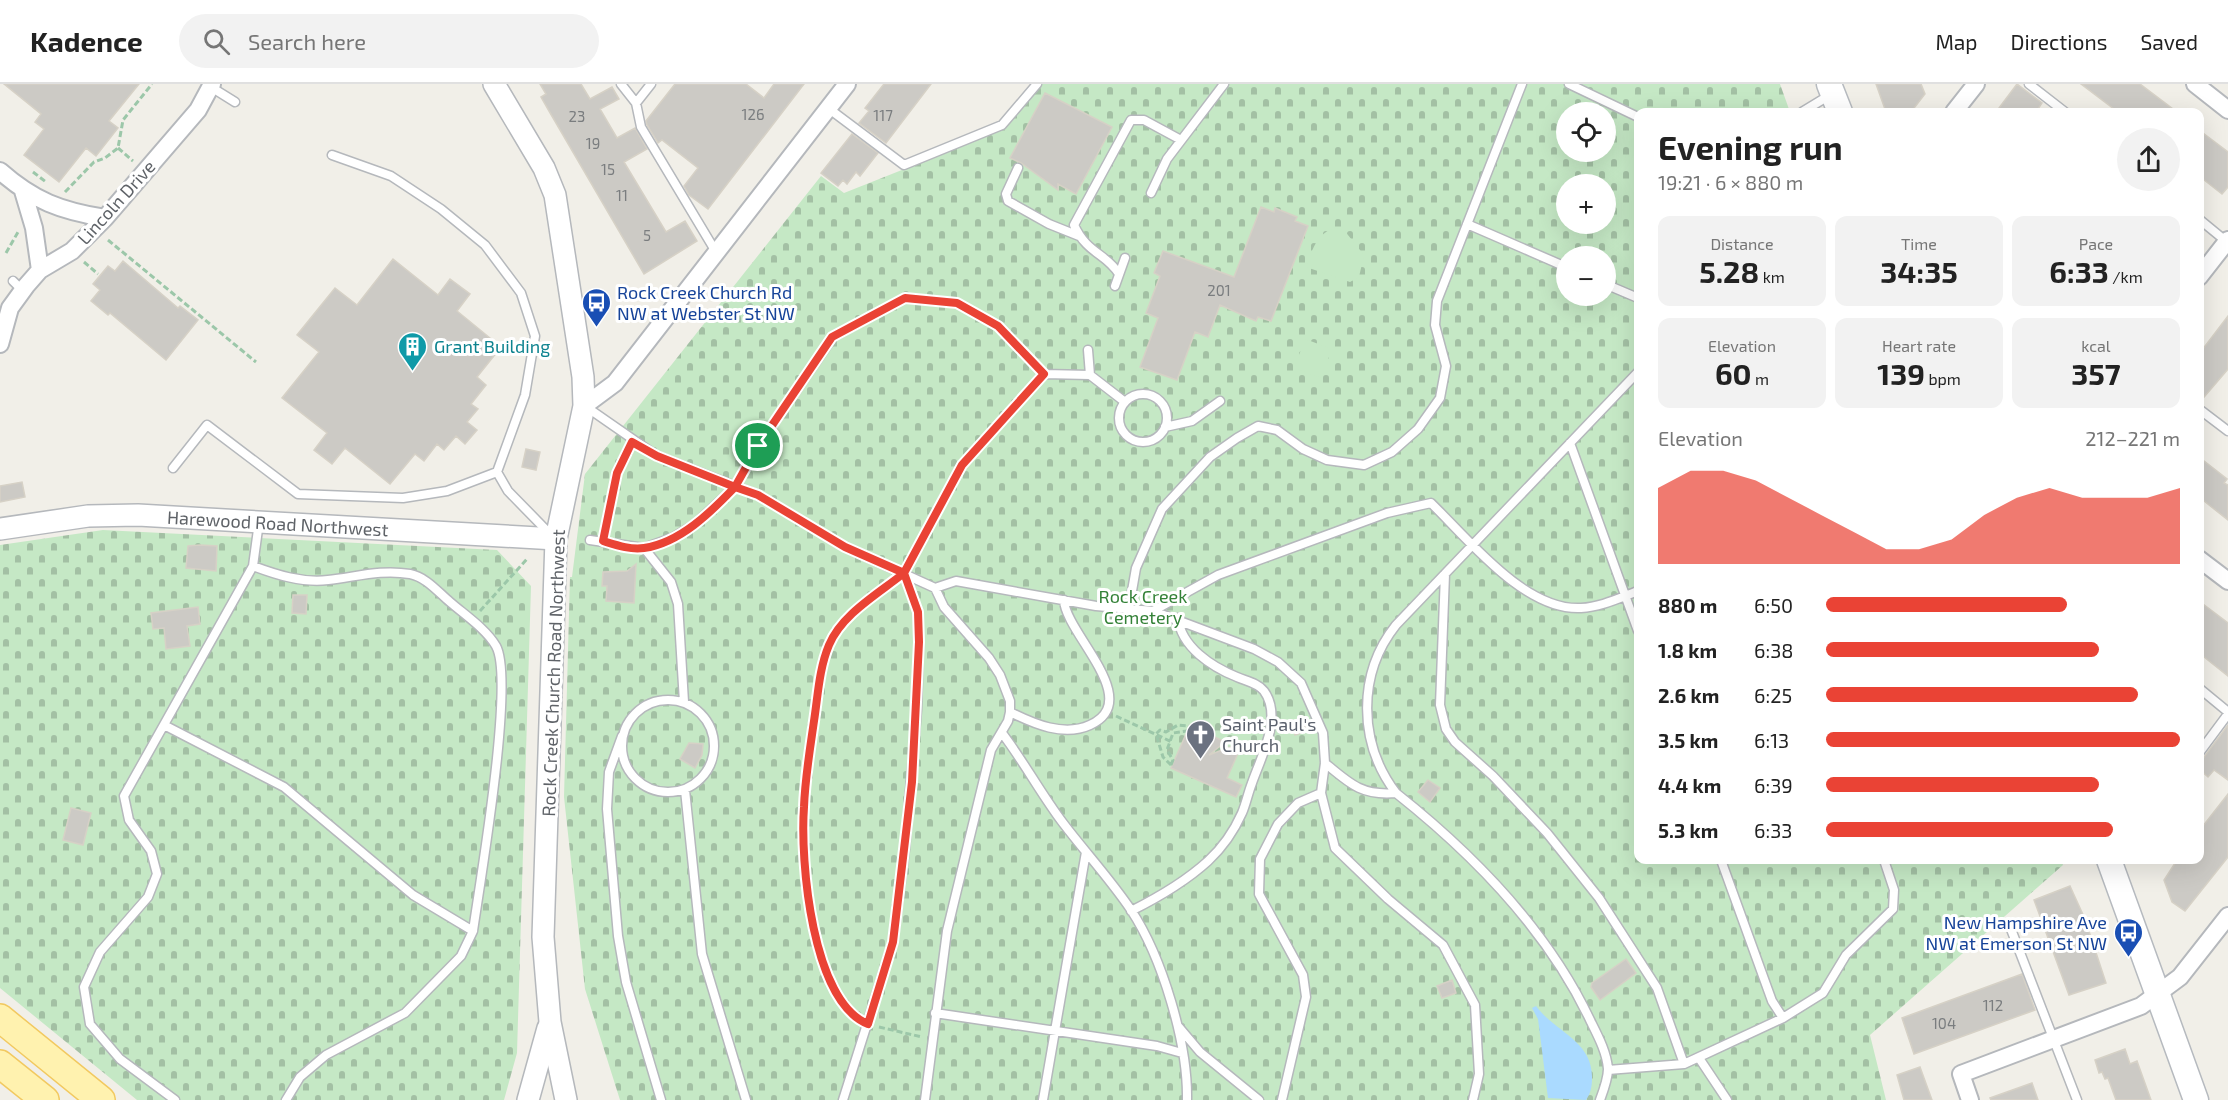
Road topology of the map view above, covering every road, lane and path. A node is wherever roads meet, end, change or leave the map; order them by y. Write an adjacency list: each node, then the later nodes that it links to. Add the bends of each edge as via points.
1 (152, 84): 24 (path, via 123,120)
2 (494, 84): 62 (street, Rock Creek Church Road Northwest, via 544,168 555,195)
3 (621, 84): 16 (lane)
4 (651, 84): 16 (lane)
5 (847, 84): 17 (street)
6 (1037, 84): 17 (lane, via 1002,125 904,165)
7 (1224, 84): 23 (lane)
8 (1522, 84): 36 (lane)
9 (1569, 84): 22 (lane)
10 (1976, 84): 19 (street)
11 (2029, 84): 20 (lane)
12 (2195, 84): 21 (street)
13 (211, 86): 15 (lane); 34 (street, Lincoln Drive, via 198,110)
14 (1834, 97): 18 (lane)
15 (235, 102)
16 (636, 103): 41 (lane, via 641,127)
17 (828, 108): 41 (street)
18 (1811, 108)
19 (1957, 108)
20 (2060, 108)
21 (2228, 110)
22 (1634, 115)
23 (1181, 140): 33 (lane); 38 (lane, via 1144,120 1131,120 1074,225)
24 (118, 148): 26 (path); 32 (path, via 94,162 62,195)
25 (332, 155): 69 (lane, via 391,176 441,209 485,245 521,293 535,336 525,395)
26 (139, 166)
27 (1018, 168): 38 (lane, via 1006,194 1008,201)
28 (0, 171): 31 (street)
29 (33, 172): 30 (path)
30 (52, 187)
31 (23, 191): 34 (street, via 61,211); 46 (street)
32 (57, 191)
33 (1151, 193)
34 (105, 218): 46 (street, Lincoln Drive, via 72,251)
35 (2204, 223): 40 (lane)
36 (1467, 224): 45 (lane); 88 (lane, via 1437,301 1435,325 1446,366 1440,398 1418,429 1392,452 1364,465 1327,460 1277,430 1258,426 1237,438 1210,457 1162,509 1136,568)
37 (19, 231): 42 (path)
38 (1079, 236): 49 (lane, via 1097,255 1113,264)
39 (108, 240): 56 (path)
40 (2227, 241): 47 (street)
41 (716, 252): 62 (street, via 615,383)
42 (6, 253)
43 (1125, 258): 49 (lane)
44 (84, 262): 48 (path)
45 (1556, 263)
46 (40, 270): 53 (street, Lincoln Drive, via 18,286)
47 (2204, 271)
48 (98, 274)
49 (1119, 274): 50 (lane)
50 (1115, 286)
51 (1616, 289): 52 (lane)
52 (1634, 296)
53 (5, 309): 54 (street, Lincoln Drive)
54 (0, 344)
55 (1088, 350): 58 (lane)
56 (256, 362)
57 (1044, 374): 58 (lane); 70 (lane, via 998,326 957,303 905,298 832,337); 81 (lane, via 962,465)
58 (1090, 375): 61 (lane)
59 (1634, 376): 67 (lane)
60 (1220, 401): 65 (lane, via 1192,421)
61 (1125, 402): 65 (lane, via 1138,394 1153,396 1166,412); 65 (lane, via 1120,425 1130,438 1146,441)
62 (584, 406): 66 (lane); 73 (street, Rock Creek Church Road Northwest)
63 (2204, 412): 64 (lane)
64 (2226, 426)
65 (1165, 427)
66 (632, 442): 70 (lane); 75 (lane, via 617,473)
67 (1570, 443): 76 (lane); 86 (lane)
68 (173, 468): 69 (lane, via 207,425 298,494 403,498 447,491)
69 (497, 472): 73 (lane, via 507,490)
70 (735, 487): 77 (lane, via 694,525); 81 (lane, via 758,495 845,547)
71 (259, 522): 72 (street, Harewood Road Northwest, via 110,515); 73 (street, Harewood Road Northwest); 80 (lane)
72 (0, 529)
73 (556, 539): 120 (street, Rock Creek Church Road Northwest, via 543,937)
74 (590, 540): 75 (lane)
75 (603, 541): 77 (lane)
76 (1474, 544): 82 (lane); 86 (lane, via 1522,590 1551,605 1599,606); 89 (lane, via 1431,503 1387,513 1218,576)
77 (644, 548): 94 (lane, via 671,582 678,604)
78 (527, 559): 90 (path)
79 (2204, 563): 83 (street)
80 (253, 566): 98 (lane); 115 (lane, via 304,580 373,572 412,574 425,580 496,647 502,670 501,714)
81 (904, 573): 84 (lane); 122 (lane, via 918,612 912,782 893,942); 122 (path, via 849,616 829,643 821,666 804,807 806,873 819,956 848,1012)
82 (1444, 574): 106 (lane, via 1384,641 1372,667 1366,710 1370,736 1388,783); 129 (lane, via 1440,705 1446,729 1547,833 1599,898 1657,988)
83 (2227, 579)
84 (935, 588): 87 (lane, via 956,581); 95 (lane, via 944,607 1000,675 1010,700)
85 (1634, 593): 86 (lane)
86 (1625, 596): 92 (lane)
87 (1064, 600): 88 (lane); 95 (lane, via 1068,620 1104,675 1109,695 1106,710 1097,722 1070,730 1045,726)
88 (1129, 608): 89 (lane)
89 (1153, 611): 91 (lane)
90 (477, 615)
91 (1178, 618): 104 (lane, via 1254,649 1278,662 1301,683 1323,733); 112 (lane, via 1184,637 1205,659 1260,686 1270,704 1271,720 1243,812 1230,835 1191,875)
92 (1634, 620)
93 (2204, 692): 96 (lane)
94 (684, 702): 101 (lane, via 664,699 641,707); 105 (lane, via 706,720 714,745 712,761 704,776)
95 (1010, 712): 99 (lane)
96 (2228, 713): 103 (lane)
97 (1116, 716): 100 (path)
98 (164, 725): 115 (lane, via 284,787 413,895); 134 (lane, via 124,796 129,820 151,851 157,874 148,897 100,952 84,987 90,1024 120,1059)
99 (1002, 733): 108 (lane); 117 (lane, via 991,750 947,931)
100 (1156, 734): 102 (path); 102 (path, via 1178,725 1188,726 1187,731 1173,734); 102 (path, via 1155,741 1160,743 1163,757 1171,765 1173,760 1167,750)
101 (622, 736): 105 (lane, via 624,762 635,780 664,793); 138 (lane, via 609,772 607,809 613,892 626,982)
102 (1170, 741)
103 (2204, 746)
104 (1325, 763): 106 (lane, via 1368,794); 107 (lane)
105 (685, 790): 139 (lane, via 702,954)
106 (1396, 793): 130 (lane, via 1456,844 1538,937 1586,1010)
107 (1321, 794): 144 (lane, via 1298,803 1278,824 1260,859 1259,894 1303,975 1306,997); 145 (lane, via 1335,848 1443,945 1475,1005 1479,1074)
108 (1086, 852): 112 (lane); 123 (lane)
109 (1721, 864): 119 (lane, via 1772,1001)
110 (1885, 864): 119 (lane, via 1894,890 1893,909 1846,955 1823,993)
111 (2110, 864): 116 (main road)
112 (1131, 911): 121 (lane, via 1155,958)
113 (2228, 916): 116 (street, via 2187,969)
114 (2009, 924): 125 (lane)
115 (473, 931): 135 (lane, via 461,956 405,1013 326,1055 300,1077)
116 (2158, 995): 125 (street, via 2141,1006); 150 (main road)
117 (935, 1013): 123 (lane); 124 (lane)
118 (0, 1018): 133 (main road)
119 (1783, 1018): 127 (lane)
120 (550, 1022): 136 (street); 137 (street, Rock Creek Church Road Northwest)
121 (1176, 1023): 126 (lane); 143 (lane, via 1200,1052)
122 (868, 1024): 124 (path); 140 (lane)
123 (1055, 1031): 126 (lane); 141 (lane)
124 (932, 1039): 131 (lane)
125 (2055, 1039): 148 (street, via 1961,1074); 149 (lane)
126 (1182, 1053): 142 (lane)
127 (1699, 1058): 129 (lane); 147 (lane)
128 (0, 1064): 132 (main road)
129 (1684, 1064): 130 (lane)
130 (1608, 1070): 146 (lane)
131 (925, 1099)
132 (45, 1100)
133 (101, 1100)
134 (175, 1100)
135 (286, 1100)
136 (528, 1100)
137 (566, 1100)
138 (661, 1100)
139 (746, 1100)
140 (843, 1100)
141 (1043, 1100)
142 (1187, 1100)
143 (1259, 1100)
144 (1282, 1100)
145 (1473, 1100)
146 (1600, 1100)
147 (1726, 1100)
148 (1970, 1100)
149 (2077, 1100)
150 (2196, 1100)

